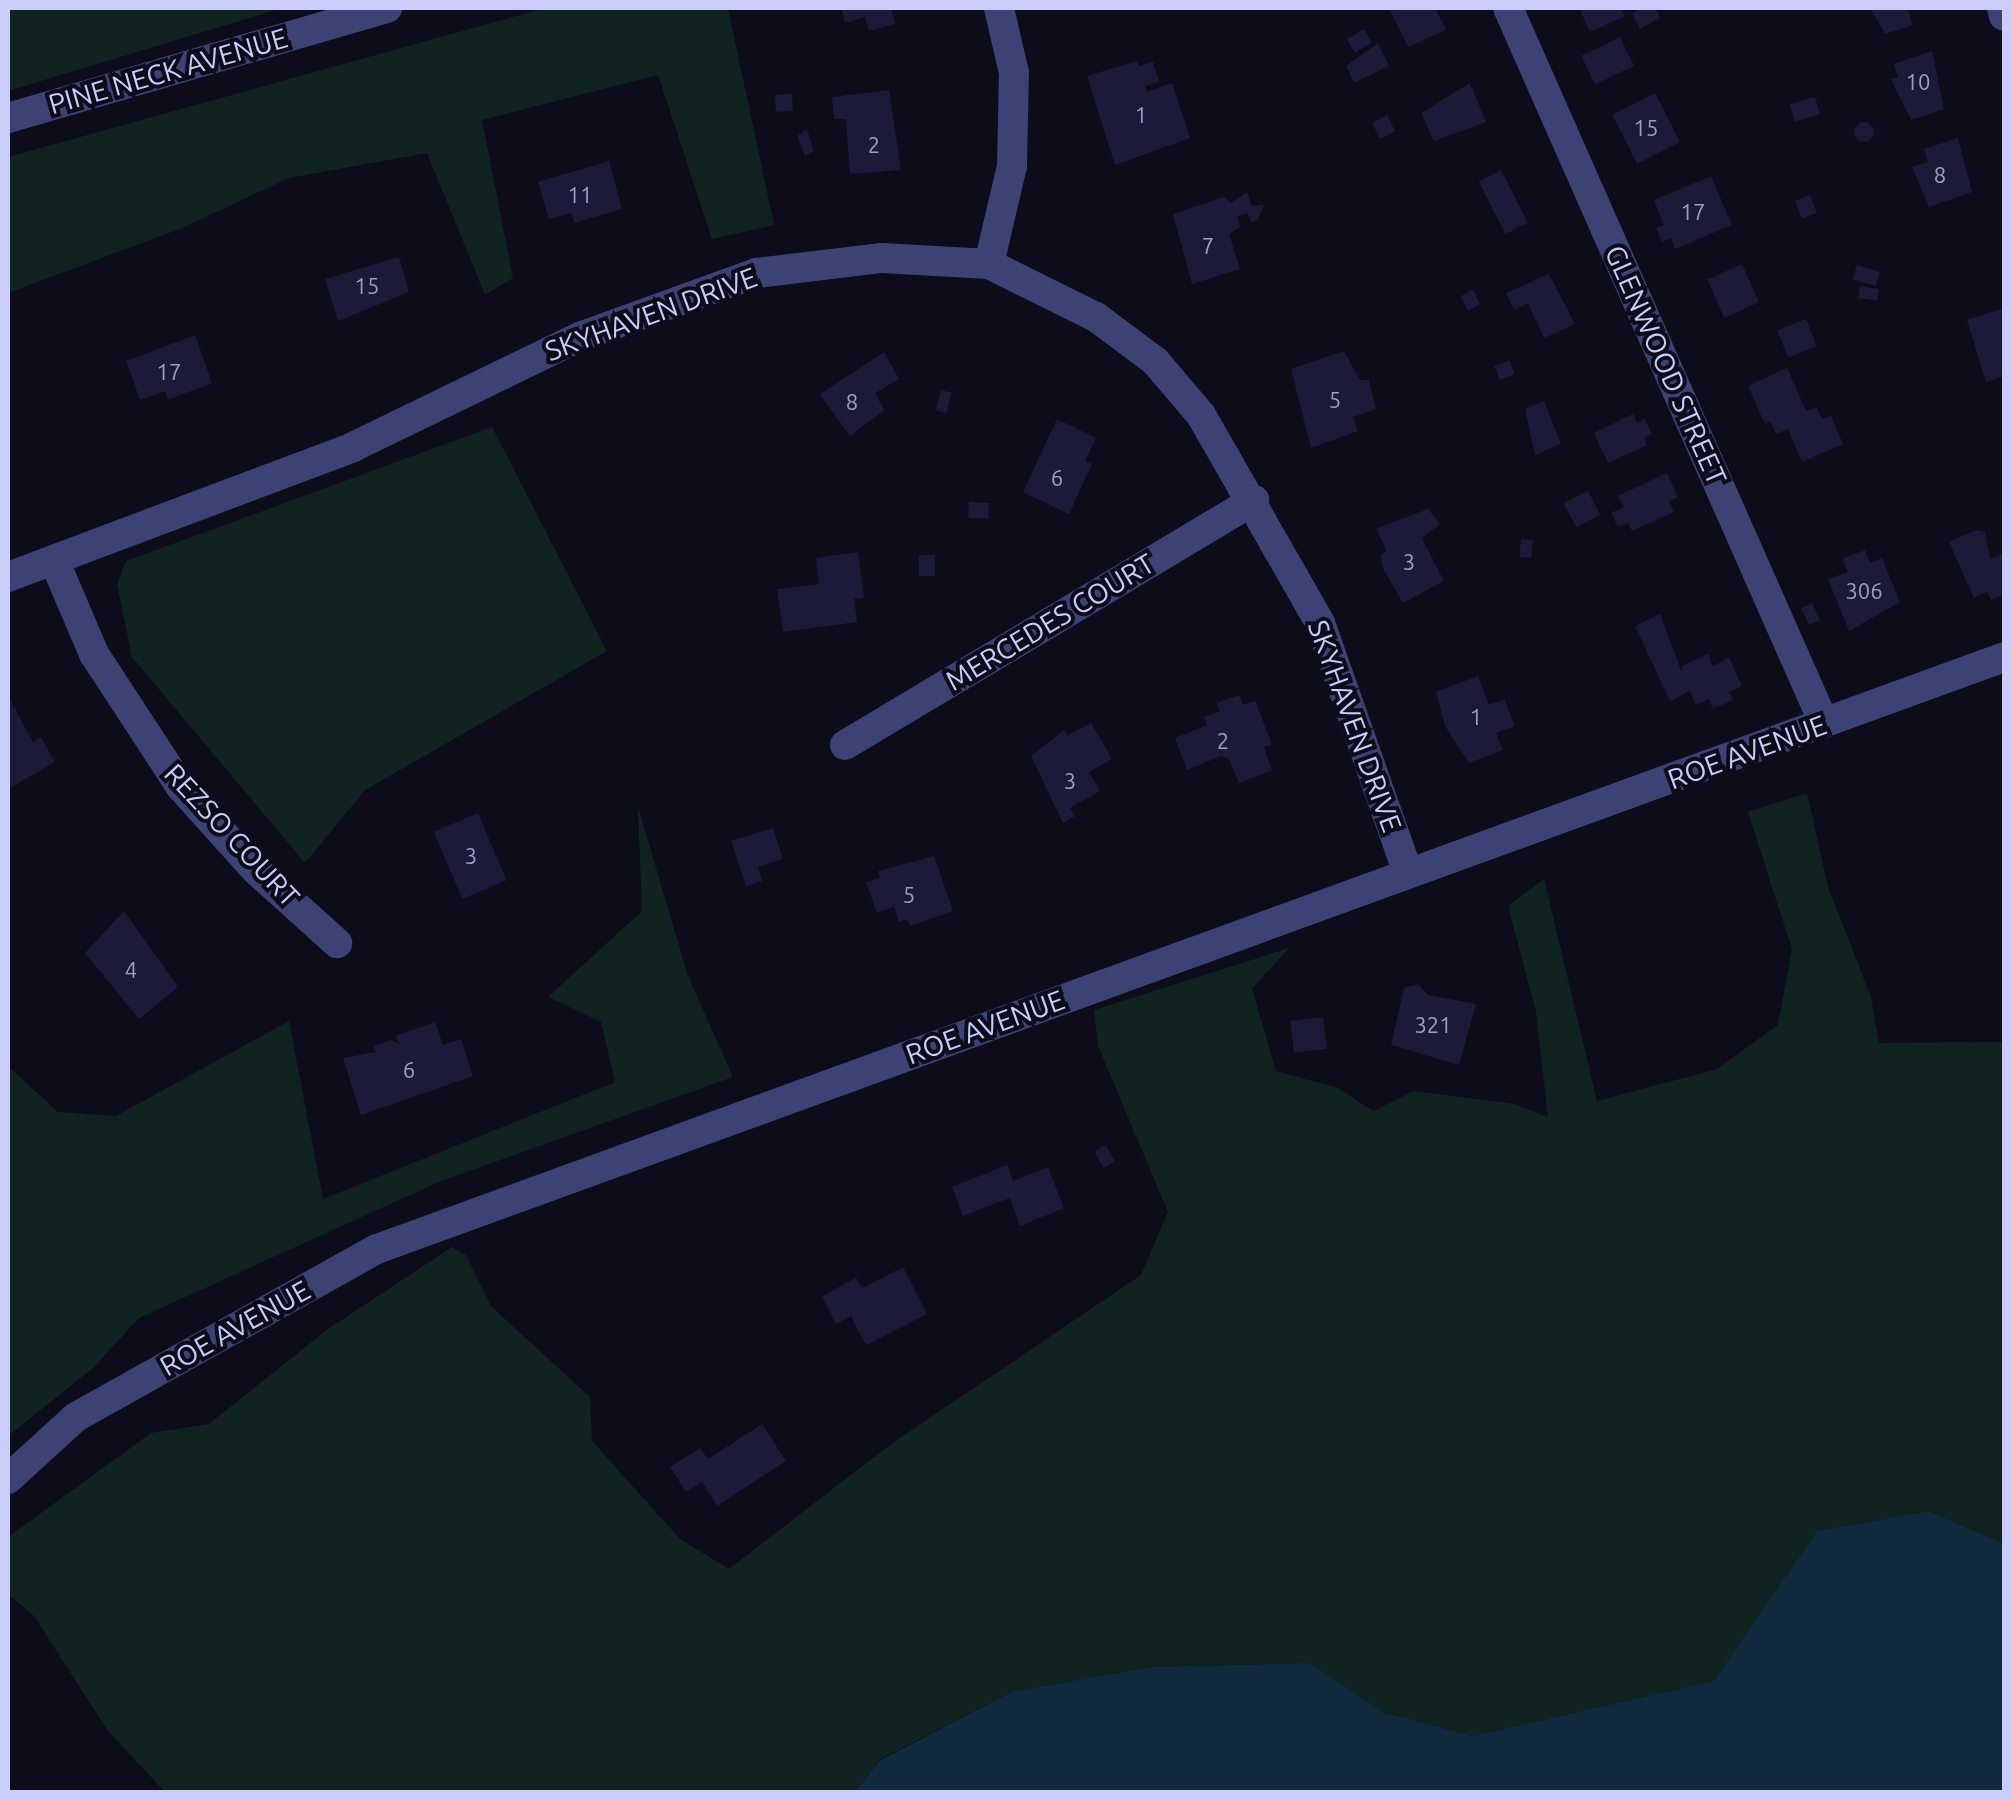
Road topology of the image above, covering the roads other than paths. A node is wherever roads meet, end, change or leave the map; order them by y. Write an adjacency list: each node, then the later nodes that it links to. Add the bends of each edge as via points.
1 (387, 8): 6 (street, PINE NECK AVENUE)
2 (1000, 8): 7 (street, via 1014,74 1012,166)
3 (1508, 8): 12 (street, GLENWOOD STREET)
4 (2002, 8): 5 (street)
5 (2004, 16)
6 (8, 118)
7 (988, 264): 8 (street, SKYHAVEN DRIVE, via 1096,317 1155,361 1200,415); 9 (street, SKYHAVEN DRIVE, via 882,258 756,273 582,336 353,447)
8 (1254, 500): 13 (street, MERCEDES COURT); 14 (street, SKYHAVEN DRIVE, via 1320,623)
9 (54, 560): 10 (street, SKYHAVEN DRIVE); 15 (street, REZSO COURT, via 94,654 180,786 257,871)
10 (8, 577)
11 (2004, 657): 12 (street, ROE AVENUE)
12 (1824, 724): 14 (street, ROE AVENUE)
13 (845, 744)
14 (1408, 872): 16 (street, ROE AVENUE, via 377,1249 76,1417)
15 (337, 944)
16 (8, 1479)

